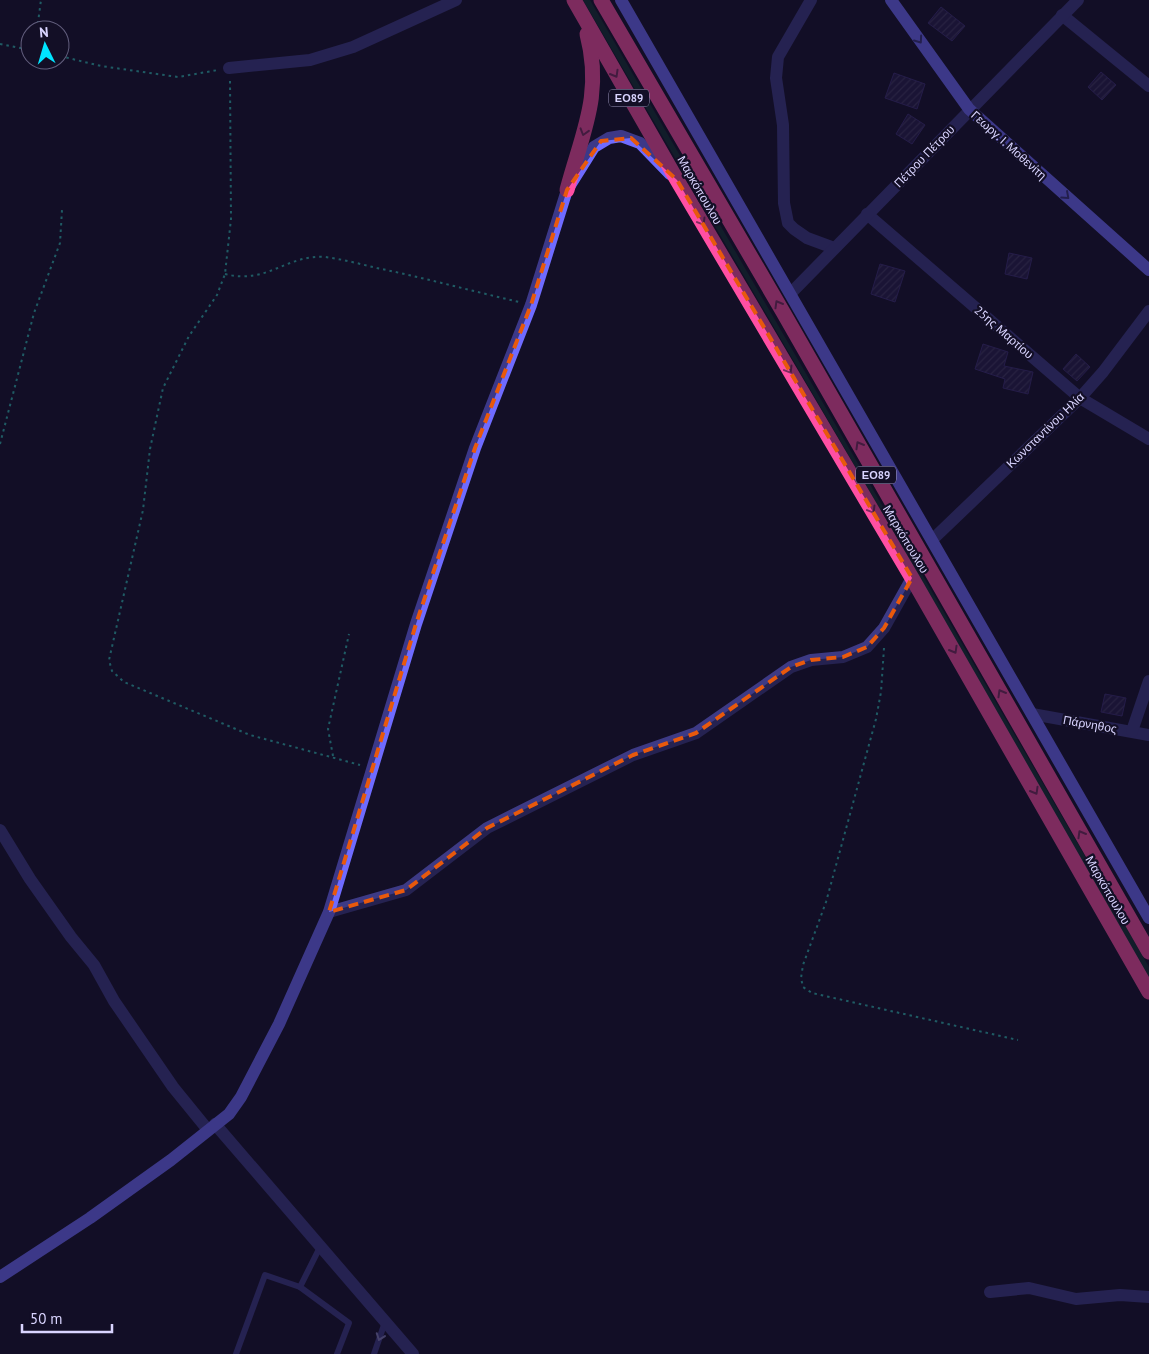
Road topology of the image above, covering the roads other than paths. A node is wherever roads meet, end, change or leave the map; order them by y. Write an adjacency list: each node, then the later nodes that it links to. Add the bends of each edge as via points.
1 (456, 0): 10 (street, via 386,33 310,60)
2 (574, 0): 8 (highway, Μαρκόπουλου / ΕΟ89)
3 (601, 0): 31 (highway, Μαρκόπουλου / ΕΟ89, one-way to 3)
4 (622, 0): 18 (street)
5 (811, 0): 16 (street, via 778,57 776,78 783,126 784,203 788,222 794,229 807,238)
6 (891, 0): 12 (street, Γεωργ. Ι. Μοθενίτη, one-way to 12)
7 (1078, 0): 9 (street, Πέτρου Πέτρου)
8 (582, 16): 13 (highway, Μαρκόπουλου / ΕΟ89, one-way to 13); 14 (highway, one-way to 14, via 594,64 594,78 591,104)
9 (1062, 16): 11 (street); 12 (street, Πέτρου Πέτρου)
10 (229, 68)
11 (1149, 86)
12 (970, 109): 15 (street, Πέτρου Πέτρου); 17 (street, Γεωργ. Ι. Μοθενίτη, one-way to 17)
13 (677, 180): 14 (street, via 640,143 621,136 600,141 594,147); 23 (highway, Μαρκόπουλου / ΕΟ89, one-way to 23)
14 (567, 190): 29 (street, via 531,306 475,448 416,624)
15 (868, 214): 16 (street, Πέτρου Πέτρου); 20 (street, 25ης Μαρτίου)
16 (834, 248): 18 (street, Πέτρου Πέτρου)
17 (1149, 270)
18 (792, 293): 22 (street)
19 (1149, 311): 20 (street, Κωνσταντίνου Ηλία)
20 (1080, 398): 21 (street, 25ης Μαρτίου); 22 (street, Κωνσταντίνου Ηλία)
21 (1149, 439)
22 (932, 540): 25 (street)
23 (912, 578): 29 (street, via 884,628 867,647 843,657 811,660 791,667 696,733 633,755 487,828 406,890); 32 (highway, Μαρκόπουλου / ΕΟ89, one-way to 32)
24 (1149, 682): 26 (street)
25 (1032, 714): 26 (street, Πάρνηθος); 30 (street)
26 (1132, 731): 27 (street, Πάρνηθος)
27 (1149, 735)
28 (0, 830): 33 (street, via 30,879 94,965 114,1002 152,1056)
29 (329, 912): 33 (street, via 279,1024 241,1097 229,1114)
30 (1149, 918)
31 (1149, 952)
32 (1149, 992)
33 (211, 1127): 34 (street); 35 (street, via 172,1160)
34 (320, 1246): 36 (lane); 39 (street)
35 (0, 1277)
36 (300, 1287): 41 (lane, via 265,1275); 42 (lane, via 349,1323)
37 (990, 1292): 38 (street, via 1029,1288 1076,1299)
38 (1149, 1297)
39 (386, 1320): 40 (street); 43 (lane, one-way to 43)
40 (408, 1352)
41 (236, 1354)
42 (337, 1354)
43 (374, 1354)

